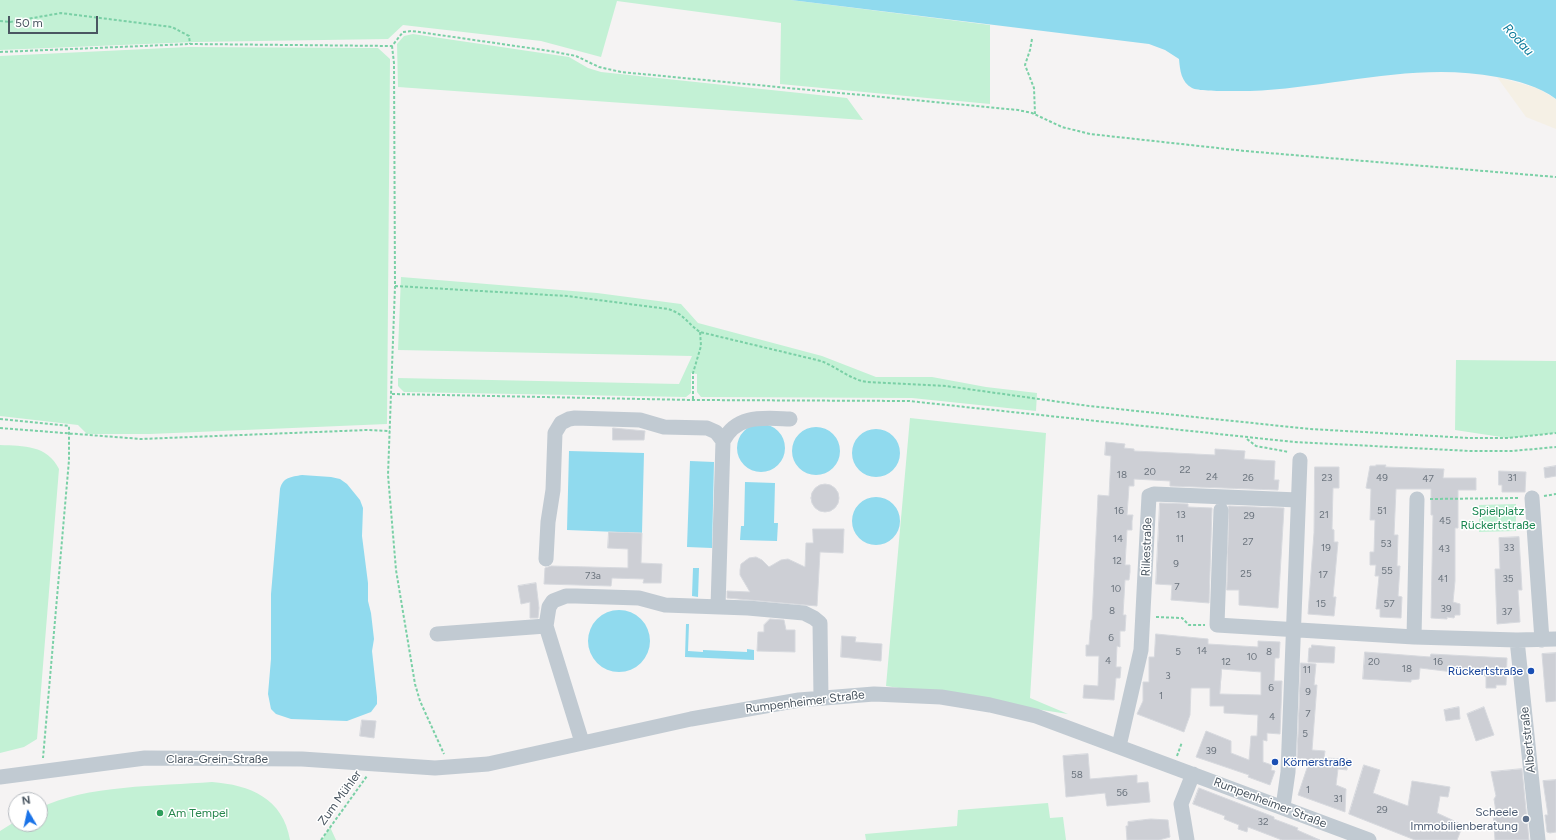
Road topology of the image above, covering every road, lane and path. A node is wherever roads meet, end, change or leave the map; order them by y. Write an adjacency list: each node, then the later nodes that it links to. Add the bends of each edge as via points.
1 (0, 21): 3 (path, via 10,22 61,12 172,27 189,36)
2 (1032, 39): 6 (path, via 1025,65 1034,88)
3 (190, 44): 4 (path); 5 (path)
4 (392, 46): 6 (path, via 403,32 412,31 576,56 599,67 621,72 1018,110); 8 (path)
5 (0, 52)
6 (1035, 114): 7 (path, via 1062,127 1090,134 1245,151)
7 (1556, 177)
8 (394, 286): 9 (path, via 567,296 668,309 685,317 690,325); 10 (path)
9 (700, 332): 11 (path, via 701,346 693,373); 16 (path, via 821,362 867,382 946,386 1081,405 1310,429 1469,438 1508,438)
10 (392, 394): 11 (path); 15 (path)
11 (693, 400): 18 (path, via 909,401)
12 (0, 419): 17 (path, via 69,426)
13 (790, 419): 19 (street, via 766,418 742,422 727,432)
14 (0, 428): 17 (path)
15 (390, 431): 17 (path, via 141,439); 42 (path, via 388,476 391,524 415,684 420,702)
16 (1556, 433)
17 (70, 435): 43 (path)
18 (1246, 438): 20 (path, via 1470,451); 21 (path, via 1256,446 1288,452)
19 (723, 441): 27 (street, via 716,432 707,428 664,427 640,420 564,420 554,433 553,490); 28 (street)
20 (1556, 447)
21 (1300, 460): 24 (street)
22 (1556, 494): 23 (path)
23 (1532, 498): 25 (path); 36 (street)
24 (1298, 500): 29 (street, Rilkestraße, via 1151,494 1148,499); 32 (street)
25 (1417, 500): 34 (street)
26 (1221, 510): 30 (street)
27 (546, 559)
28 (718, 607): 31 (street, via 665,605 639,598 566,596 553,601 549,607); 37 (street, via 804,613 820,623)
29 (1144, 616): 30 (path, via 1182,618 1189,625); 39 (street, Rilkestraße, via 1141,650)
30 (1216, 625): 32 (street)
31 (546, 626): 33 (street); 38 (street)
32 (1293, 630): 34 (street); 46 (street, via 1288,772)
33 (437, 634)
34 (1414, 637): 35 (street)
35 (1517, 640): 36 (street); 51 (street, Albertstraße)
36 (1549, 640)
37 (821, 698): 38 (street, Rumpenheimer Straße, via 690,719); 39 (street, Rumpenheimer Straße, via 874,694 933,696 968,701 1036,716)
38 (582, 742): 42 (street, Rumpenheimer Straße, via 488,764)
39 (1119, 746): 44 (street, Rumpenheimer Straße)
40 (374, 766): 41 (street, Clara-Grein-Straße); 43 (street, Clara-Grein-Straße, via 302,759 145,758); 48 (path, Zum Mühler)
41 (435, 768): 42 (street, Rumpenheimer Straße)
42 (450, 768)
43 (42, 773): 45 (street, Clara-Grein-Straße)
44 (1193, 774): 46 (street, Rumpenheimer Straße); 49 (street, via 1181,804)
45 (0, 778)
46 (1283, 807): 47 (street, Rumpenheimer Straße)
47 (1329, 833): 50 (street, Rumpenheimer Straße)
48 (321, 840)
49 (1187, 840)
50 (1369, 840)
51 (1538, 840)

